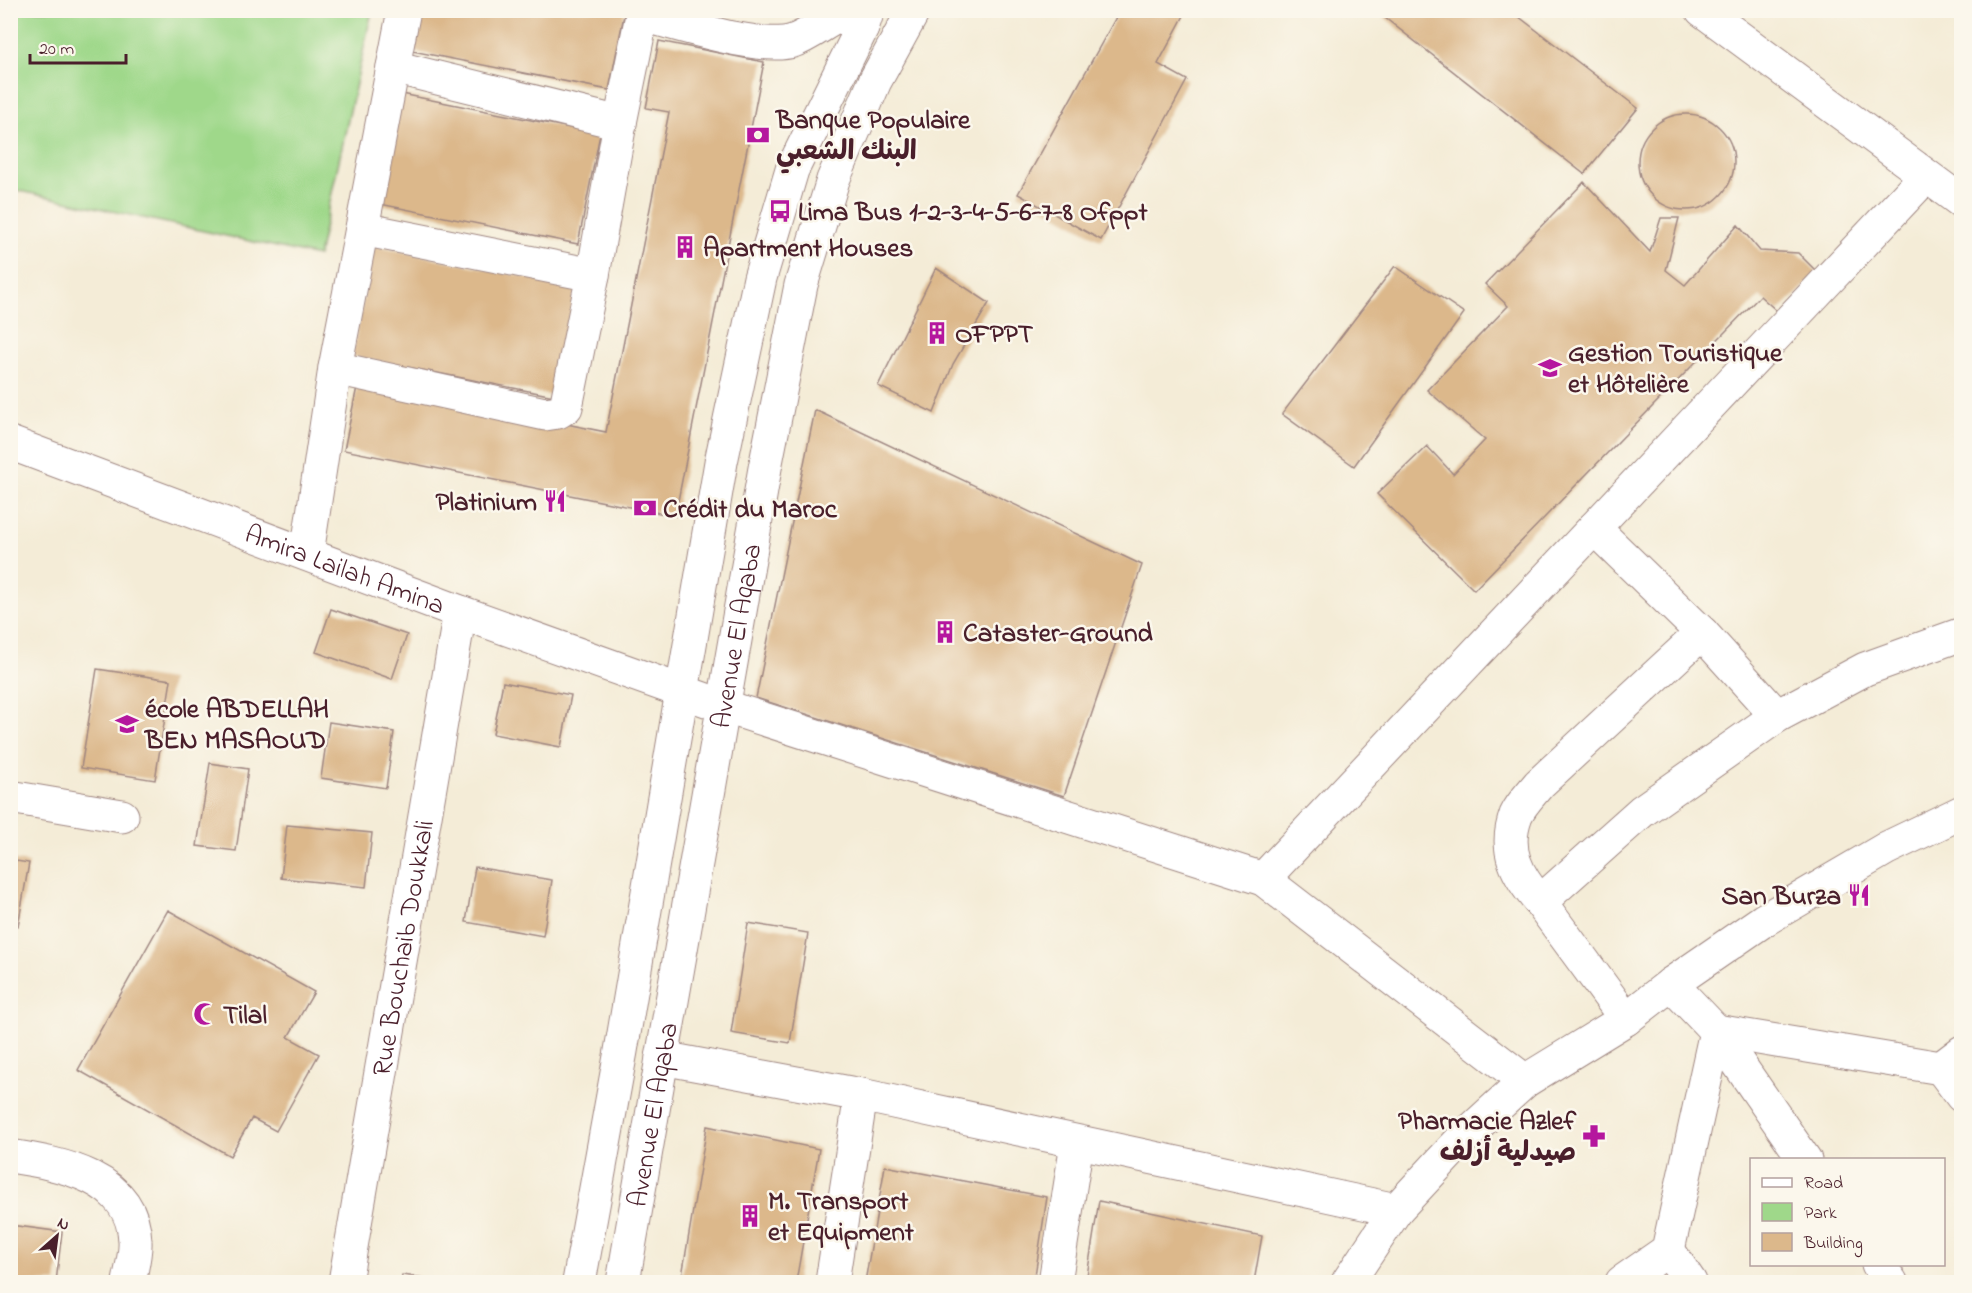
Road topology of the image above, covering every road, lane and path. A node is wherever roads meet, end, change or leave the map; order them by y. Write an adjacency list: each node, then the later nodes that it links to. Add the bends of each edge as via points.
1 (404, 10): 6 (street)
2 (914, 10): 20 (street, Avenue El Aqaba, via 875,81 833,180 801,285)
3 (1702, 10): 8 (street)
4 (643, 13): 5 (street, via 771,44 794,40); 7 (street)
5 (844, 16): 19 (street, Avenue El Aqaba, via 760,278 721,462)
6 (393, 67): 7 (street); 10 (street)
7 (620, 123): 11 (street)
8 (1926, 176): 9 (street); 14 (street)
9 (1962, 202)
10 (362, 228): 11 (street); 12 (street)
11 (593, 275): 12 (street, via 569,398 566,407 558,412 545,414)
12 (335, 368): 15 (street)
13 (10, 443): 15 (street, Amira Lailah Amina)
14 (1594, 528): 17 (street); 25 (street)
15 (307, 554): 16 (street, Amira Lailah Amina)
16 (460, 612): 19 (street, Amira Lailah Amina); 42 (street, Rue Bouchaib Doukkali)
17 (1702, 633): 21 (street); 26 (street, via 1539,784 1517,813 1511,836 1512,854 1519,874)
18 (1962, 634): 21 (street, via 1865,669)
19 (681, 691): 20 (street, Amira Lailah Amina); 43 (street, Avenue El Aqaba)
20 (723, 706): 25 (street, Amira Lailah Amina); 30 (street, Avenue El Aqaba)
21 (1777, 716): 26 (street, via 1642,811)
22 (10, 797): 24 (street)
23 (1962, 812): 27 (street, via 1887,848 1764,920)
24 (122, 816)
25 (1263, 879): 32 (street, Amira Lailah Amina)
26 (1540, 902): 28 (street)
27 (1671, 984): 28 (street); 29 (street)
28 (1626, 1019): 32 (street)
29 (1716, 1031): 31 (street); 37 (street); 39 (street)
30 (662, 1058): 33 (street); 44 (street, Avenue El Aqaba)
31 (1951, 1060): 34 (street)
32 (1525, 1081): 38 (street, via 1464,1137)
33 (861, 1095): 35 (street); 45 (street)
34 (1962, 1096)
35 (1077, 1143): 38 (street); 46 (street)
36 (10, 1156): 41 (street, via 80,1171 108,1186 126,1205 135,1242)
37 (1804, 1158)
38 (1396, 1210): 47 (street)
39 (1668, 1250): 48 (street); 49 (street)
40 (1879, 1266): 50 (street)
41 (129, 1282)
42 (345, 1282)
43 (579, 1282)
44 (623, 1282)
45 (832, 1282)
46 (1055, 1282)
47 (1348, 1282)
48 (1622, 1282)
49 (1690, 1282)
50 (1891, 1282)

